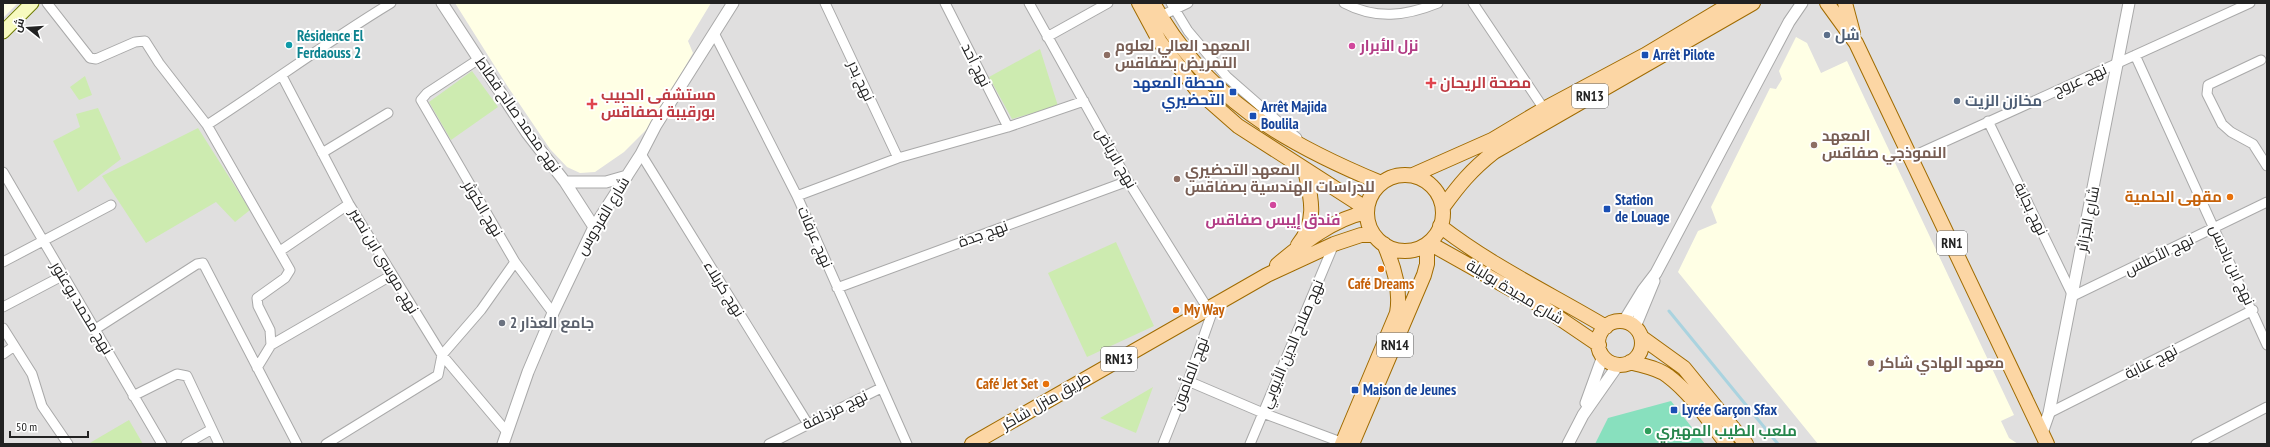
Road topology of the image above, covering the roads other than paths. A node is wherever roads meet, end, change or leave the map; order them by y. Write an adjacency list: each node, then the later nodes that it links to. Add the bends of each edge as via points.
1 (32, 3): 27 (main road)
2 (47, 3): 40 (street, via 90,58 96,60 135,42 145,41)
3 (391, 3): 35 (street, via 344,32)
4 (442, 3): 32 (street, نهج محمد صالح قطاط)
5 (733, 3): 28 (street, شارع الفردوس)
6 (825, 3): 46 (street, نهج بدر)
7 (945, 3): 41 (street, نهج أحد)
8 (1029, 3): 29 (street, نهج الرياض)
9 (1108, 3): 29 (street)
10 (1139, 3): 48 (main road, via 1160,42 1197,90 1238,126)
11 (1154, 3): 25 (main road)
12 (1188, 3): 24 (street)
13 (1344, 3): 14 (street, via 1367,12 1390,15 1420,10)
14 (1438, 3)
15 (1473, 3): 37 (street)
16 (1732, 3): 37 (main road, RN13, via 1644,55)
17 (1753, 3): 59 (main road, RN13, via 1494,152 1461,181)
18 (1792, 3): 26 (street)
19 (1802, 3): 26 (street)
20 (1827, 3): 30 (main road, RN1)
21 (1845, 3): 30 (main road, RN1)
22 (2129, 3): 34 (street, شارع الجزائر)
23 (2250, 3): 31 (street, نهج عروج)
24 (1173, 6): 25 (street); 43 (street, via 1188,31 1226,77)
25 (1161, 16): 43 (main road, via 1186,53 1234,102 1279,134)
26 (1789, 22): 83 (street, via 1656,273)
27 (3, 32)
28 (714, 33): 44 (street, شارع الفردوس, via 656,125); 55 (street, نهج عرفات)
29 (1047, 37): 36 (street, نهج الرياض)
30 (1856, 43): 45 (main road, RN1)
31 (2135, 55): 34 (street, نهج عروج); 63 (street, نهج ابن باديس)
32 (479, 59): 53 (street, نهج محمد صالح قطاط, via 527,133); 71 (street, نهج الكوثر, via 421,100)
33 (2261, 60): 47 (street, via 2208,85 2207,94 2222,124 2253,144)
34 (2118, 63): 39 (street, نهج عروج); 76 (street, شارع الجزائر)
35 (282, 76): 40 (street); 42 (street, نهج موسى ابن نصير)
36 (1084, 101): 41 (street); 52 (street, نهج الرياض)
37 (1544, 109): 50 (main road, RN13, via 1473,150)
38 (388, 113): 42 (street)
39 (1988, 121): 45 (street, نهج عروج); 76 (street, نهج بجاية)
40 (207, 125): 68 (street)
41 (1008, 127): 46 (street)
42 (322, 153): 57 (street, نهج موسى ابن نصير)
43 (1315, 153): 54 (main road)
44 (641, 154): 51 (street, شارع الفردوس); 100 (street, نهج كربلاء)
45 (1911, 157): 103 (main road, RN1)
46 (898, 158): 55 (street)
47 (2267, 166)
48 (1305, 170): 60 (main road); 69 (main road, via 1312,203 1311,222 1304,238)
49 (3, 172): 65 (street, نهج محمد بوعتور)
50 (1413, 175): 54 (main road, via 1396,176); 59 (main road, via 1433,186 1440,196)
51 (627, 176): 53 (street, via 606,182); 62 (street, شارع الفردوس)
52 (1128, 181): 75 (street, نهج جدة); 77 (street, نهج الرياض)
53 (565, 182): 62 (street, نهج محمد صالح قطاط)
54 (1381, 183): 60 (main road, via 1374,190)
55 (797, 196): 75 (street, نهج عرفات)
56 (2267, 202): 63 (street, نهج الأطلس)
57 (349, 204): 68 (street); 72 (street, نهج موسى ابن نصير)
58 (112, 205): 65 (street)
59 (1443, 207): 61 (main road)
60 (1367, 210): 64 (main road, via 1368,224); 69 (main road, طريق منزل شاكر / RN13, via 1351,215)
61 (1440, 226): 66 (main road); 81 (main road, شارع مجيدة بوليلة, via 1520,280)
62 (594, 227): 80 (street, شارع الفردوس)
63 (2214, 228): 76 (street, نهج الأطلس); 79 (street, نهج ابن باديس)
64 (1379, 239): 66 (main road, via 1394,249 1405,251 1417,249); 67 (main road, طريق منزل شاكر / RN13, via 1361,235); 116 (main road, RN14, via 1394,273 1398,296 1397,313)
65 (42, 240): 70 (street); 74 (street, نهج محمد بوعتور)
66 (1428, 243): 88 (main road, شارع مجيدة بوليلة, via 1543,306); 116 (main road, RN14, via 1424,276)
67 (1334, 244): 73 (main road, طريق منزل شاكر / RN13); 97 (street, نهج صلاح الدين الأيوبي)
68 (280, 251): 85 (street, via 290,270 285,278 257,298 258,306 270,330)
69 (1291, 253): 73 (main road, طريق منزل شاكر / RN13)
70 (3, 262)
71 (515, 262): 80 (street, نهج الكوثر); 90 (street, via 481,310)
72 (392, 275): 85 (street); 90 (street, نهج موسى ابن نصير)
73 (1267, 275): 77 (main road, طريق منزل شاكر / RN13)
74 (62, 276): 78 (street); 84 (street, نهج محمد بوعتور)
75 (837, 288): 94 (street, نهج عرفات)
76 (2073, 296): 98 (street, شارع الجزائر)
77 (1212, 306): 93 (street, نهج المأمون); 113 (main road, طريق منزل شاكر / RN13)
78 (3, 307)
79 (2253, 310): 86 (street, نهج ابن باديس); 98 (street, نهج عنابة)
80 (553, 313): 102 (street, شارع الفردوس, via 528,372)
81 (1606, 327): 83 (main road, via 1618,321); 88 (main road, via 1599,338)
82 (3, 328): 87 (street)
83 (1633, 329): 91 (main road, via 1639,354); 119 (main road, via 1684,368)
84 (94, 330): 92 (street, via 197,264 203,263); 95 (street, نهج محمد بوعتور)
85 (272, 345): 92 (street)
86 (2267, 345)
87 (13, 346): 89 (street); 104 (street, via 32,374 42,406)
88 (1601, 351): 91 (main road, شارع مجيدة بوليلة, via 1612,363); 99 (street)
89 (3, 354)
90 (442, 355): 102 (street, نهج موسى ابن نصير); 109 (street, via 438,375)
91 (1624, 364): 99 (street); 118 (main road, شارع مجيدة بوليلة, via 1653,368 1668,375 1685,391)
92 (257, 368): 108 (street)
93 (1188, 381): 97 (street); 114 (street, نهج المأمون)
94 (880, 388): 100 (street, نهج مزدلفة); 112 (street, نهج عرفات)
95 (133, 396): 101 (street, via 177,374 187,376); 105 (street, نهج محمد بوعتور)
96 (2267, 407): 120 (street)
97 (1263, 413): 115 (street, نهج صلاح الدين الأيوبي); 116 (street)
98 (2049, 414): 103 (street, شارع الجزائر)
99 (1583, 415): 117 (street)
100 (808, 424): 111 (street, نهج مزدلفة)
101 (212, 429): 106 (street); 107 (street)
102 (507, 432): 110 (street, شارع الفردوس)
103 (2044, 439)
104 (68, 444)
105 (162, 444)
106 (186, 444)
107 (219, 444)
108 (297, 444)
109 (326, 444)
110 (503, 444)
111 (769, 444)
112 (907, 444)
113 (972, 444)
114 (1163, 444)
115 (1250, 444)
116 (1346, 444)
117 (1568, 444)
118 (1727, 444)
119 (1746, 444)
120 (2196, 444)

